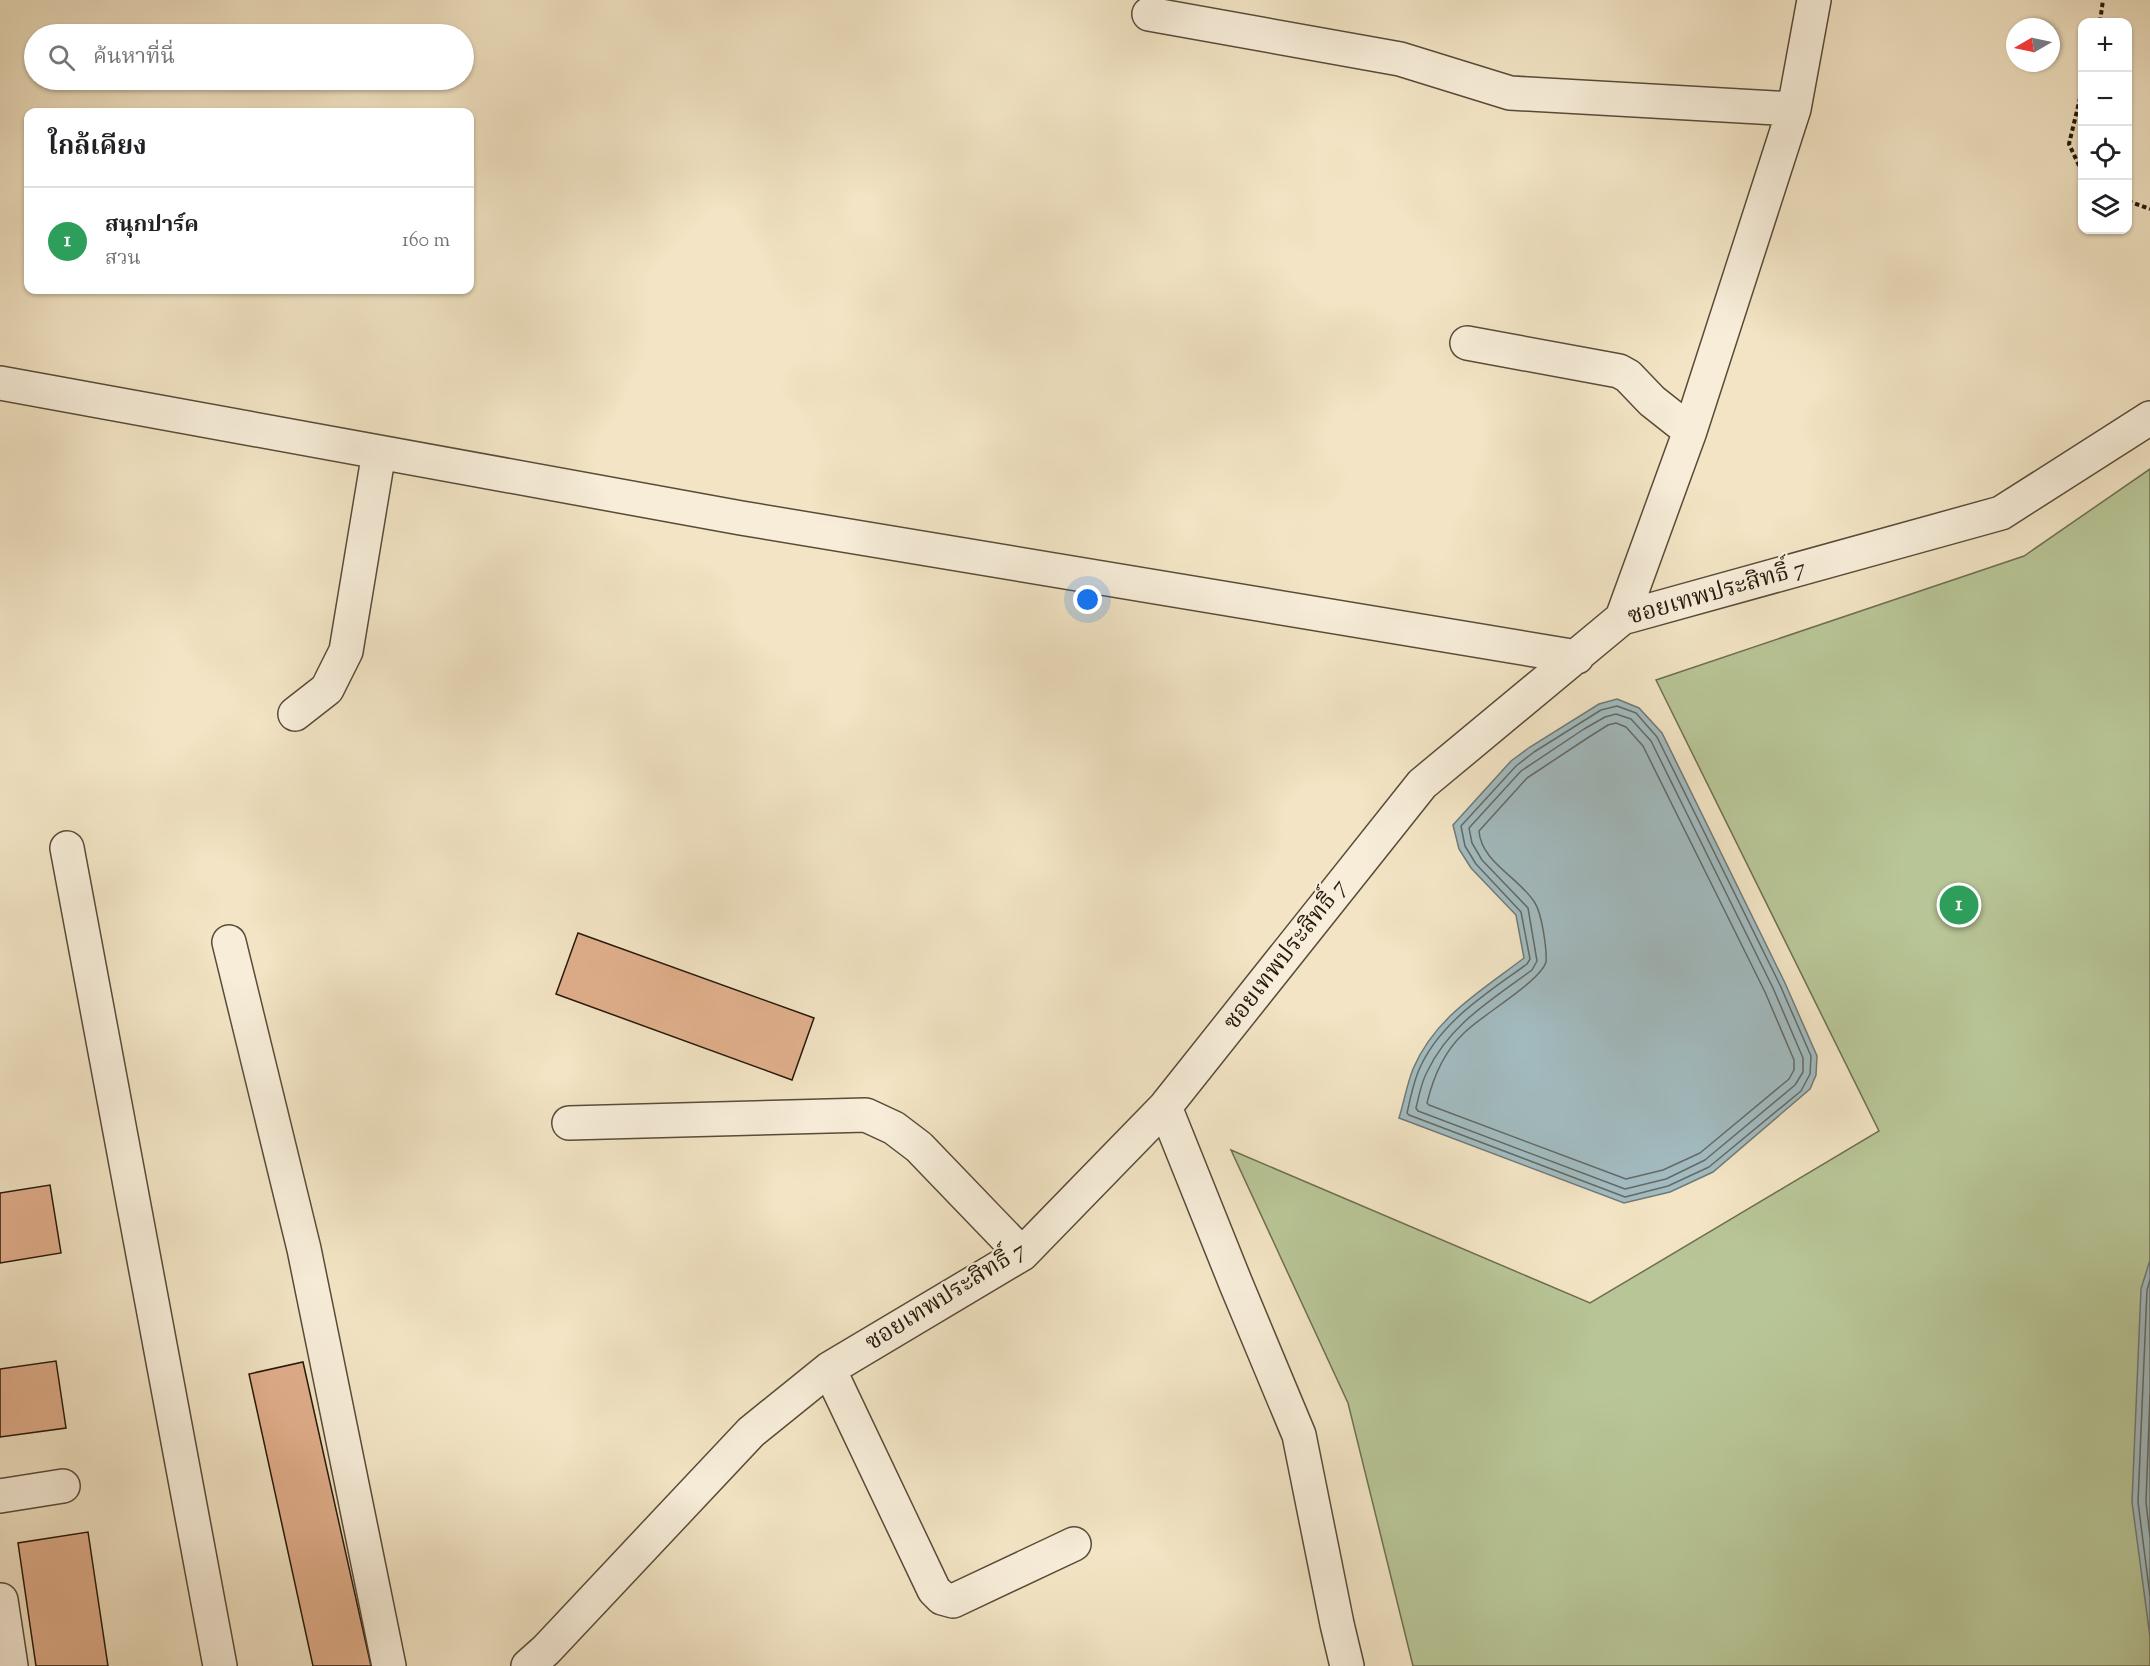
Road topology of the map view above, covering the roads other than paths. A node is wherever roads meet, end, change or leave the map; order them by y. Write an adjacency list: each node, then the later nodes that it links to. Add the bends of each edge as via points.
1 (1814, 0): 3 (street)
2 (1149, 14): 3 (street, via 1400,59 1510,93)
3 (1794, 109): 7 (street)
4 (1467, 344): 7 (street, via 1619,371)
5 (0, 383): 8 (street)
6 (2150, 418): 9 (street, ซอยเทพประสิทธิ์ 7, via 2001,513)
7 (1690, 431): 9 (street)
8 (379, 452): 10 (street, via 741,518); 11 (street, via 346,651 327,688)
9 (1622, 618): 10 (street, ซอยเทพประสิทธิ์ 7)
10 (1577, 657): 14 (street, ซอยเทพประสิทธิ์ 7, via 1422,783)
11 (295, 714)
12 (68, 848): 23 (street)
13 (229, 942): 24 (street, via 304,1249)
14 (1165, 1107): 16 (street, ซอยเทพประสิทธิ์ 7); 26 (street, via 1299,1435)
15 (569, 1123): 16 (street, via 866,1115 894,1128 919,1147)
16 (1022, 1254): 17 (street, ซอยเทพประสิทธิ์ 7)
17 (829, 1369): 20 (street, via 934,1590 942,1598 953,1601); 25 (street, ซอยเทพประสิทธิ์ 7, via 751,1432)
18 (63, 1486): 19 (street)
19 (0, 1496)
20 (1074, 1544)
21 (1, 1600): 22 (street)
22 (11, 1666)
23 (220, 1666)
24 (389, 1666)
25 (528, 1666)
26 (1347, 1666)

